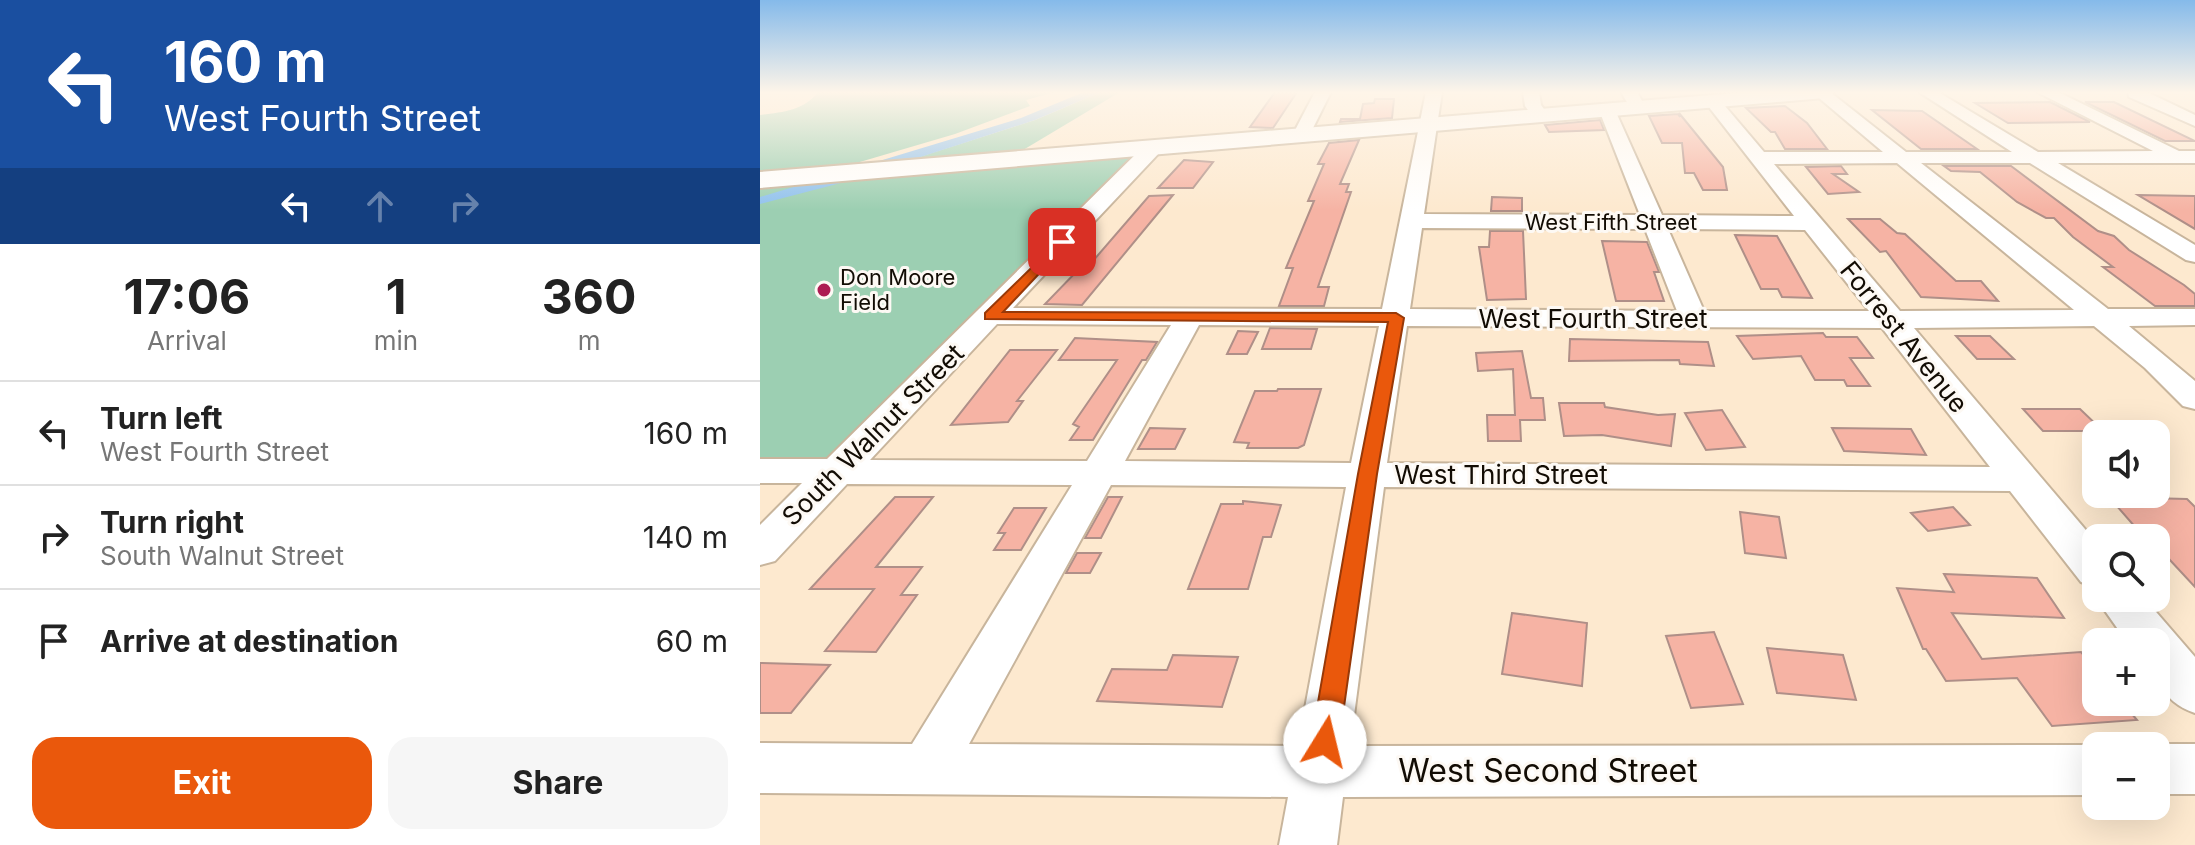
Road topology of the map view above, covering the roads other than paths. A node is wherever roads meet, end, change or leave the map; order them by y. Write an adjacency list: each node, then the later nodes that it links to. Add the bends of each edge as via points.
1 (1303, 131): 9 (street)
2 (1323, 131): 9 (main road)
3 (1427, 131): 16 (street)
4 (1616, 131): 17 (street)
5 (1737, 131): 12 (street, Forrest Avenue)
6 (1869, 131): 13 (street)
7 (1992, 131): 11 (street)
8 (2130, 131): 14 (street)
9 (1301, 136): 10 (main road)
10 (1153, 148): 15 (main road); 20 (street, South Walnut Street)
11 (2034, 157): 13 (street); 14 (street); 19 (street)
12 (1758, 158): 13 (street); 18 (street, Forrest Avenue)
13 (1901, 158): 21 (street)
14 (2189, 159)
15 (760, 180)
16 (1410, 221): 17 (street, West Fifth Street); 24 (street)
17 (1654, 222): 18 (street, West Fifth Street); 25 (street)
18 (1811, 223): 26 (street, Forrest Avenue)
19 (2195, 255)
20 (990, 316): 22 (street, West Fourth Street); 29 (street, South Walnut Street)
21 (2096, 316): 23 (street, West Fourth Street); 26 (street, West Fourth Street); 27 (street)
22 (1190, 317): 24 (street, West Fourth Street); 30 (street)
23 (2195, 317)
24 (1396, 318): 25 (street, West Fourth Street); 31 (street)
25 (1694, 319): 26 (street, West Fourth Street)
26 (1890, 320): 32 (street, Forrest Avenue)
27 (2195, 399)
28 (760, 471): 29 (street, West Third Street)
29 (838, 471): 30 (street, West Third Street); 33 (street, South Walnut Street)
30 (1098, 472): 31 (street, West Third Street); 42 (street)
31 (1367, 474): 32 (street, West Third Street); 44 (street)
32 (2021, 479): 34 (street, Forrest Avenue)
33 (760, 550)
34 (2082, 554)
35 (2130, 612): 36 (street)
36 (2143, 628)
37 (2170, 661): 38 (street)
38 (2195, 692)
39 (760, 768): 42 (street, West Second Street)
40 (2170, 769): 41 (street)
41 (2195, 769)
42 (926, 770): 44 (street, West Second Street)
43 (2082, 770): 44 (street, West Second Street)
44 (1320, 772): 45 (street)
45 (1308, 845)

